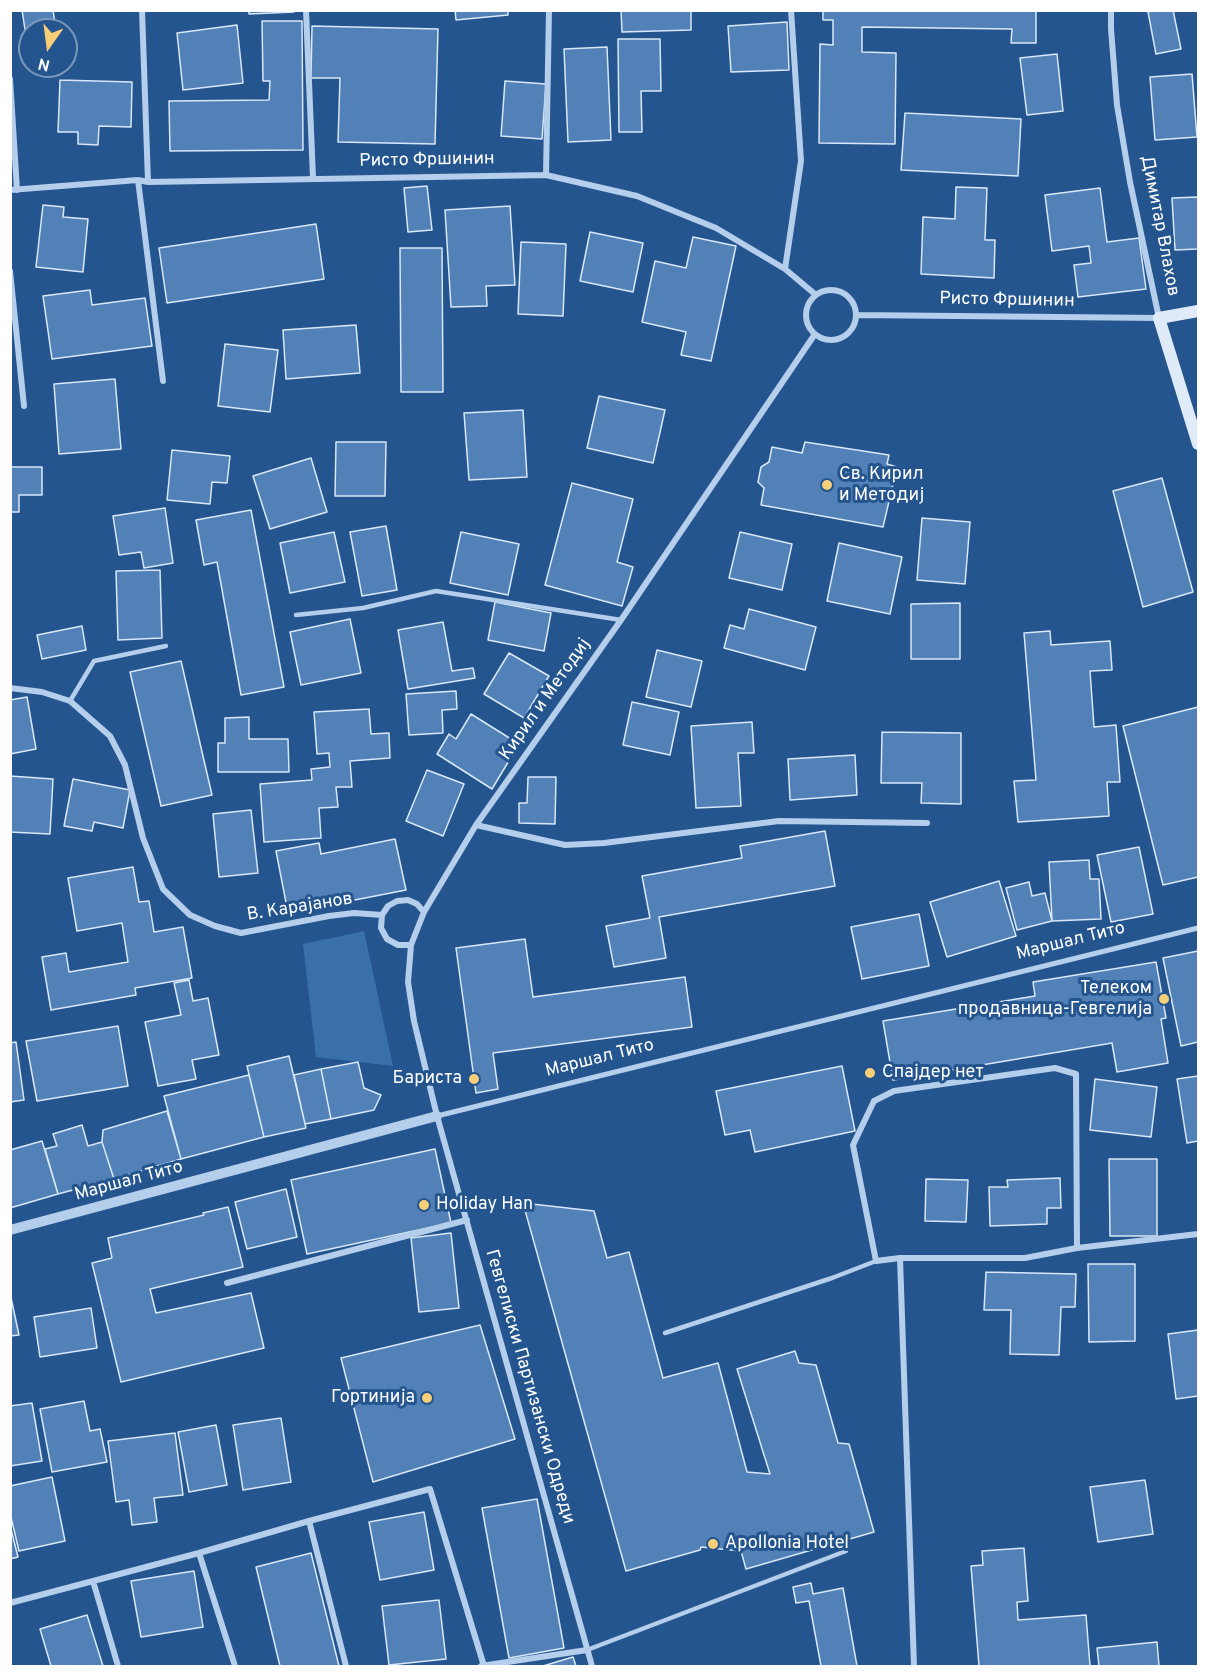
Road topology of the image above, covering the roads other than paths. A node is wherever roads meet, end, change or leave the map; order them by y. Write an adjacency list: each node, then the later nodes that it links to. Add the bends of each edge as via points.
1 (142, 10): 10 (street)
2 (306, 10): 8 (street)
3 (549, 10): 7 (street)
4 (791, 10): 12 (street, via 801,161)
5 (1111, 10): 17 (street, Димитар Влахов, via 1117,105)
6 (10, 79): 11 (street)
7 (546, 175): 8 (street, Ристо Фршинин); 12 (street, Ристо Фршинин, via 637,196 716,228)
8 (313, 178): 10 (street, Ристо Фршинин)
9 (138, 180): 10 (street, Ристо Фршинин); 11 (street, Ристо Фршинин); 19 (street)
10 (148, 182)
11 (14, 190)
12 (785, 269): 14 (street, Ристо Фршинин)
13 (10, 271): 20 (street)
14 (816, 295): 16 (street, via 833,290 842,293 849,298); 18 (street, via 806,319)
15 (1198, 311): 17 (main road)
16 (856, 315): 17 (street, Ристо Фршинин); 18 (street, via 851,330 838,339)
17 (1159, 318): 21 (main road, Димитар Влахов)
18 (815, 334): 23 (street, Кирил и Методиј)
19 (163, 381)
20 (24, 406)
21 (1198, 444)
22 (296, 615): 23 (lane, via 363,608 436,591)
23 (621, 620): 28 (street, Кирил и Методиј)
24 (166, 646): 26 (lane, via 94,661)
25 (10, 688): 26 (street)
26 (70, 700): 30 (street, В. Карајанов, via 110,736 125,765 143,838 164,889 190,915 241,933 338,915)
27 (927, 823): 28 (street, via 779,821 565,845)
28 (476, 825): 29 (street, Кирил и Методиј)
29 (424, 912): 30 (street, via 408,900 388,906); 32 (street, Кирил и Методиј)
30 (382, 915): 32 (street, via 381,928 387,939 398,945)
31 (1198, 928): 33 (street, Маршал Тито)
32 (411, 945): 33 (street, Кирил и Методиј, via 408,982)
33 (437, 1116): 34 (street, Гевгелиски Партизански Одреди); 35 (street, Маршал Тито)
34 (467, 1220): 40 (street); 47 (street, Гевгелиски Партизански Одреди)
35 (10, 1230)
36 (1198, 1234): 37 (street)
37 (1077, 1248): 38 (street, via 1025,1258); 39 (street, via 1076,1074 1055,1068 894,1091 874,1101 853,1145)
38 (900, 1258): 39 (street); 53 (street)
39 (876, 1260): 41 (lane)
40 (227, 1282)
41 (665, 1333)
42 (309, 1521): 44 (street); 50 (street); 51 (street, via 430,1490)
43 (846, 1551): 47 (lane)
44 (199, 1553): 45 (street); 49 (street)
45 (93, 1581): 46 (street); 48 (street)
46 (10, 1603)
47 (587, 1650): 51 (street); 52 (street, Гевгелиски Партизански Одреди)
48 (118, 1666)
49 (235, 1666)
50 (346, 1666)
51 (482, 1666)
52 (592, 1666)
53 (914, 1666)

